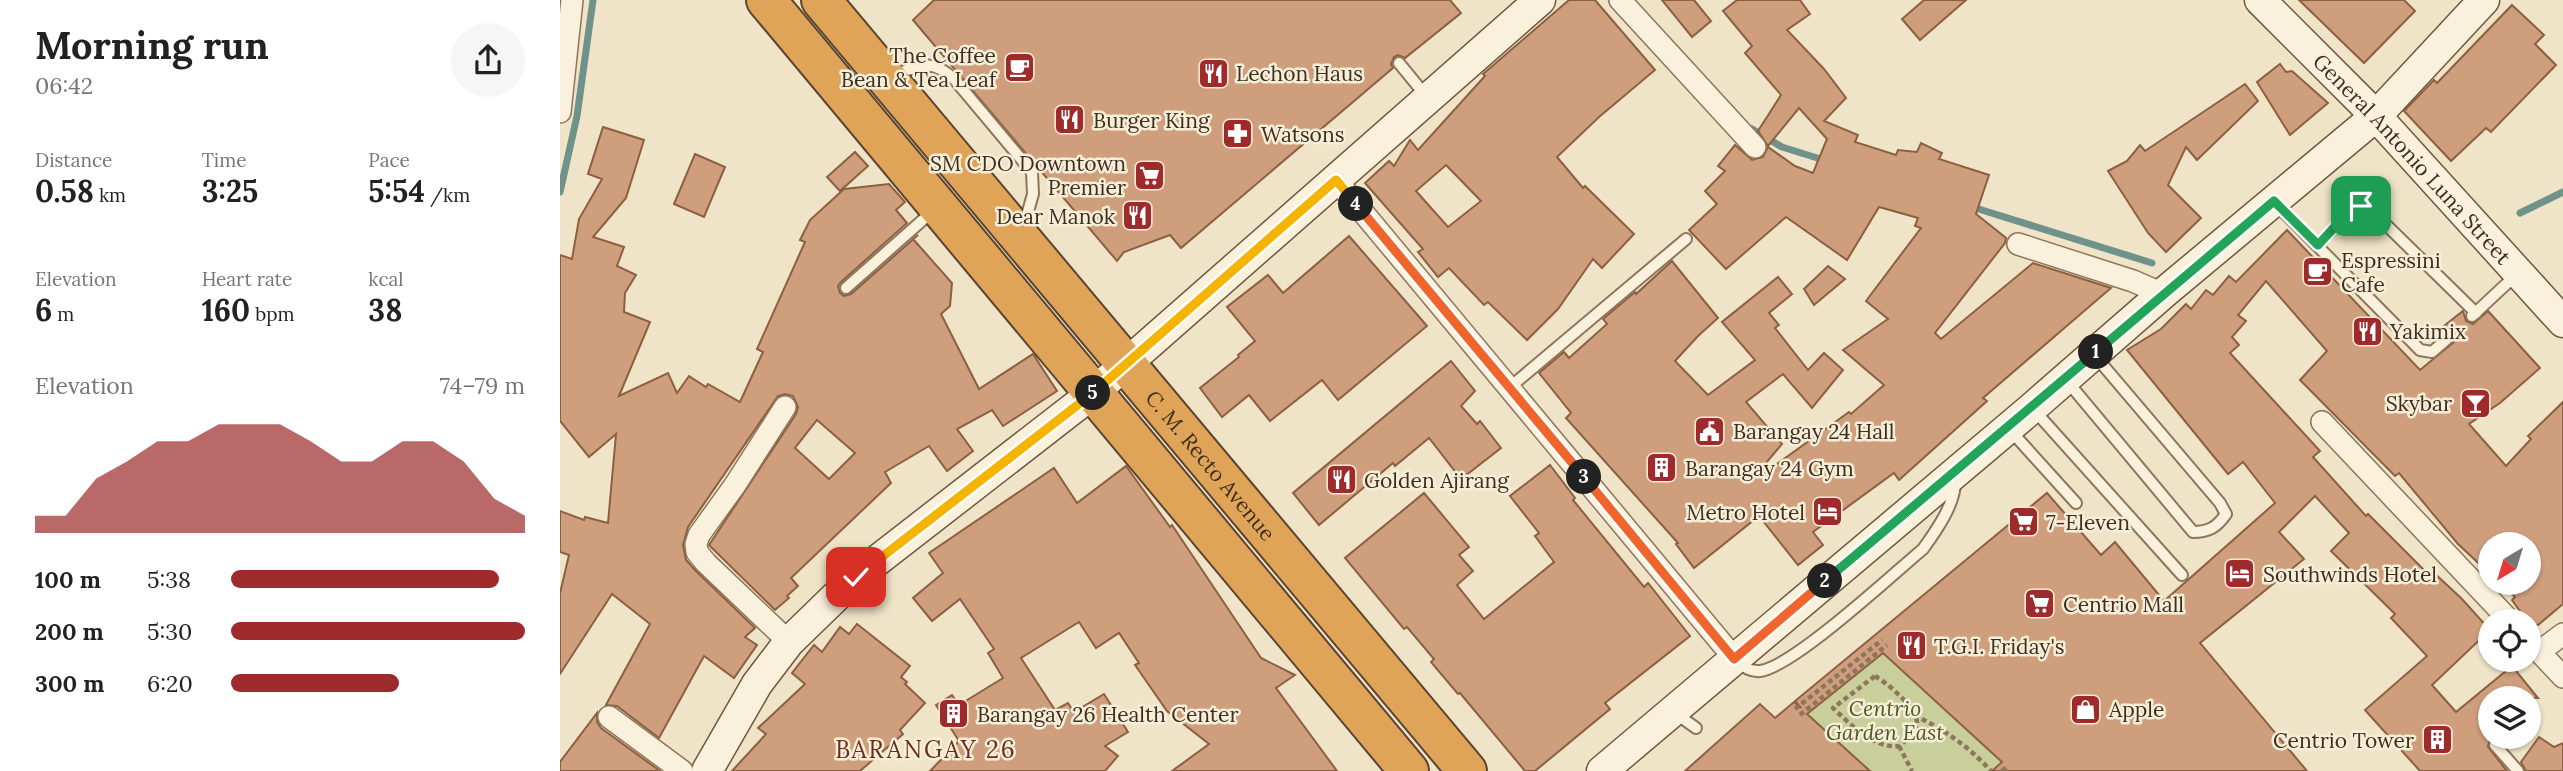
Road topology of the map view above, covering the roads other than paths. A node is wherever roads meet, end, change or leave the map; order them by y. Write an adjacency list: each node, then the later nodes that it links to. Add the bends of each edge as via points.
1 (572, 0): 11 (street)
2 (766, 0): 16 (highway, C. M. Recto Avenue)
3 (821, 0): 9 (highway, C. M. Recto Avenue)
4 (1540, 0): 10 (street)
5 (1620, 0): 13 (street)
6 (2260, 0): 12 (street, General Antonio Luna Street)
7 (2484, 0): 12 (street)
8 (1399, 63): 10 (lane)
9 (886, 78): 17 (highway, C. M. Recto Avenue); 17 (lane, via 931,65 955,80 1032,172 1033,194)
10 (1429, 99): 14 (street)
11 (560, 112)
12 (2376, 116): 15 (street); 21 (street, General Antonio Luna Street)
13 (1755, 147)
14 (1336, 180): 27 (street); 29 (street)
15 (2274, 201): 20 (lane); 23 (street)
16 (938, 206): 22 (lane); 30 (highway, C. M. Recto Avenue)
17 (1020, 238): 27 (highway, C. M. Recto Avenue)
18 (1686, 239): 29 (lane)
19 (2018, 244): 23 (street)
20 (2318, 245): 21 (lane, via 2354,206 2368,207 2474,315); 25 (lane, via 2420,350 2432,352)
21 (2518, 273): 24 (street, General Antonio Luna Street)
22 (846, 288)
23 (2163, 294): 26 (street)
24 (2563, 322)
25 (2447, 339)
26 (2094, 354): 28 (street); 28 (lane, via 2220,503 2226,514 2218,525 2193,532)
27 (1126, 365): 30 (street); 51 (highway, C. M. Recto Avenue)
28 (2065, 379): 32 (street)
29 (1509, 388): 42 (street)
30 (1093, 393): 39 (street, via 879,558); 50 (highway, C. M. Recto Avenue)
31 (785, 407): 39 (street, via 696,544 706,563)
32 (2032, 408): 34 (street); 36 (lane)
33 (2322, 422): 37 (street)
34 (2008, 428): 35 (lane); 42 (street)
35 (2076, 503)
36 (2182, 575)
37 (2499, 609)
38 (2563, 634): 40 (street)
39 (789, 642): 49 (street, via 757,684)
40 (2541, 644)
41 (2541, 654): 43 (street)
42 (1734, 659): 44 (street)
43 (2563, 677)
44 (1672, 711): 46 (lane); 52 (street)
45 (609, 717): 48 (street)
46 (1696, 728)
47 (2499, 749): 53 (lane)
48 (682, 771)
49 (707, 771)
50 (1409, 771)
51 (1467, 771)
52 (1602, 771)
53 (2518, 771)

